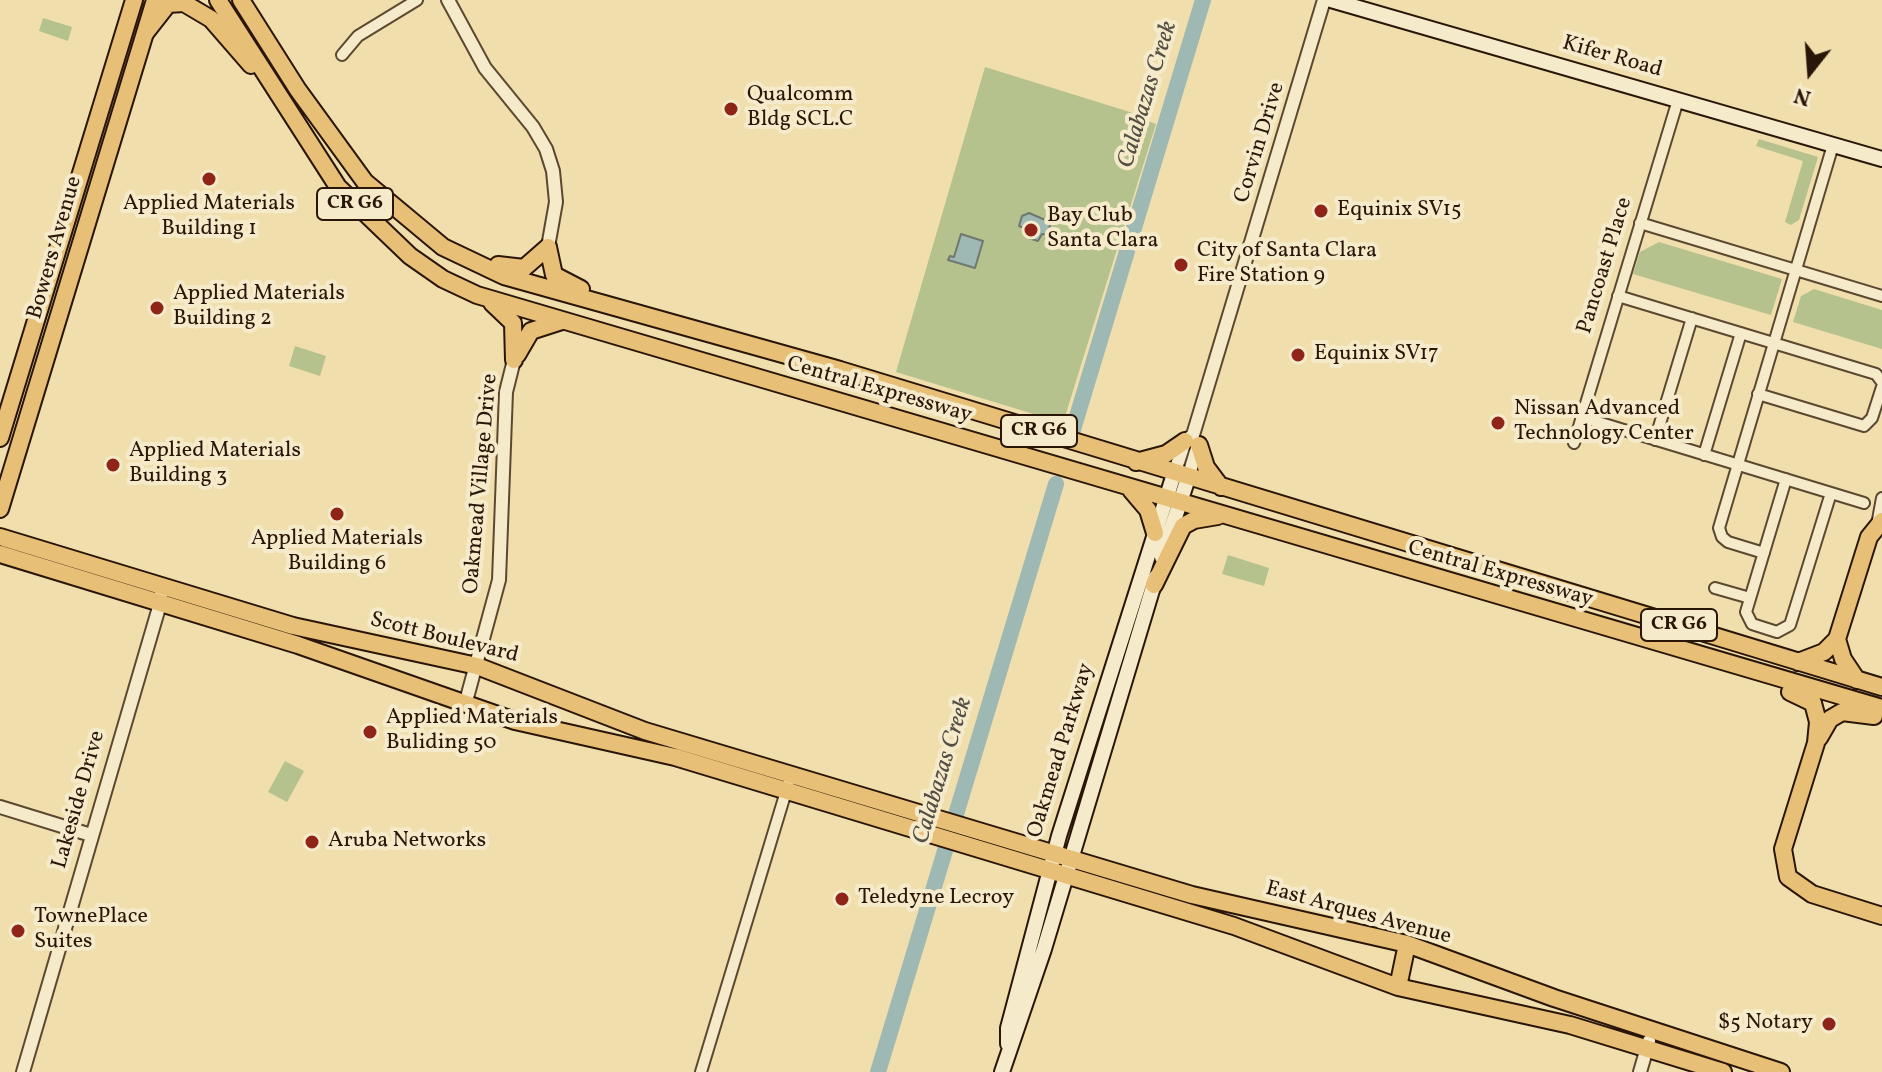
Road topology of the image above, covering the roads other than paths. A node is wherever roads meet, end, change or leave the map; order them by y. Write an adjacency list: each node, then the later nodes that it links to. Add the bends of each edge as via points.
1 (134, 0): 31 (main road, Bowers Avenue)
2 (155, 0): 9 (main road, Bowers Avenue)
3 (218, 0): 11 (main road, Central Expressway / CR G6)
4 (417, 0): 10 (street, via 358,36)
5 (448, 0): 17 (street, via 480,61 546,149 556,202)
6 (1324, 0): 32 (street, Corvin Drive)
7 (1331, 0): 12 (main road, Kifer Road)
8 (246, 3): 15 (main road, Central Expressway / CR G6, via 316,115 365,182)
9 (146, 32): 11 (main road, via 168,4 193,6); 46 (main road, Bowers Avenue)
10 (342, 55)
11 (272, 87): 19 (main road, Central Expressway / CR G6, via 338,187 410,256)
12 (1678, 100): 13 (main road, Kifer Road); 16 (street, Pancoast Place)
13 (1833, 145): 14 (main road, Kifer Road); 18 (street)
14 (1882, 159)
15 (393, 209): 17 (main road, via 474,258 498,265 524,268); 24 (main road, Central Expressway / CR G6, via 443,247 504,276)
16 (1640, 223): 18 (street); 20 (street, Pancoast Place)
17 (548, 247): 24 (main road, via 551,269 561,281 666,315)
18 (1796, 270): 21 (street); 26 (street)
19 (477, 295): 23 (main road, Central Expressway / CR G6); 27 (main road, via 511,318)
20 (1618, 296): 22 (street); 30 (street, Pancoast Place)
21 (1882, 296)
22 (1692, 318): 25 (street); 33 (street)
23 (567, 320): 27 (main road, via 531,331); 41 (main road, Central Expressway / CR G6)
24 (683, 327): 36 (main road, Central Expressway / CR G6)
25 (1741, 333): 26 (street); 35 (street)
26 (1774, 343): 28 (street, via 1876,374); 29 (street)
27 (514, 360): 61 (street, Oakmead Village Drive, via 506,392 499,580)
28 (1882, 384): 29 (street, via 1872,418 1864,426)
29 (1758, 394): 37 (street)
30 (1581, 417): 33 (street); 34 (street, Pancoast Place)
31 (0, 438)
32 (1192, 440): 36 (main road); 38 (street, Corvin Drive); 40 (main road)
33 (1655, 440): 35 (street)
34 (1574, 443)
35 (1704, 455): 37 (street)
36 (1134, 462): 38 (main road, Central Expressway / CR G6)
37 (1737, 465): 39 (street); 51 (street, via 1720,533 1728,542)
38 (1181, 476): 40 (main road, Central Expressway / CR G6); 44 (main road, Oakmead Parkway)
39 (1786, 479): 42 (street); 51 (street)
40 (1221, 487): 60 (main road, Central Expressway / CR G6)
41 (1130, 488): 44 (main road, Central Expressway / CR G6); 49 (main road, via 1148,510)
42 (1831, 493): 45 (street); 56 (street, via 1788,628 1777,632 1748,621)
43 (1882, 498): 48 (street)
44 (1173, 501): 47 (main road, Central Expressway / CR G6); 49 (main road, Oakmead Parkway); 53 (main road, Oakmead Parkway)
45 (1864, 503)
46 (0, 509)
47 (1222, 515): 53 (main road, via 1183,526); 58 (main road, Central Expressway / CR G6)
48 (1879, 523): 59 (main road, via 1869,537)
49 (1155, 533): 72 (main road, Oakmead Parkway)
50 (0, 537): 54 (main road, Scott Boulevard)
51 (1764, 553): 56 (street)
52 (0, 554): 57 (main road, Scott Boulevard)
53 (1154, 585): 72 (main road, Oakmead Parkway)
54 (162, 586): 57 (street, Lakeside Drive); 61 (main road, Scott Boulevard, via 293,626)
55 (1715, 588): 56 (street)
56 (1750, 598)
57 (160, 604): 64 (main road, Scott Boulevard, via 298,645); 70 (street, Lakeside Drive)
58 (1626, 635): 65 (main road, Central Expressway / CR G6); 67 (main road, via 1654,650 1807,699 1818,716)
59 (1837, 639): 60 (main road, via 1824,652); 62 (main road)
60 (1798, 662): 62 (main road, Central Expressway / CR G6)
61 (477, 666): 64 (street, Oakmead Village Drive); 68 (main road, Scott Boulevard)
62 (1857, 680): 63 (main road, Central Expressway / CR G6)
63 (1882, 687)
64 (465, 705): 68 (main road, Scott Boulevard)
65 (1882, 708)
66 (1882, 717): 67 (main road, via 1835,715)
67 (1816, 743): 73 (main road, via 1783,849 1783,866 1804,891)
68 (788, 783): 71 (main road, Scott Boulevard); 79 (street)
69 (0, 807): 70 (street)
70 (91, 835): 78 (street, Lakeside Drive)
71 (963, 835): 72 (main road, East Arques Avenue)
72 (1060, 864): 74 (main road, East Arques Avenue); 75 (main road, East Arques Avenue); 80 (main road, Oakmead Parkway, via 1008,1028)
73 (1882, 916)
74 (1407, 944): 75 (main road); 76 (main road, East Arques Avenue)
75 (1398, 987): 77 (main road, East Arques Avenue)
76 (1653, 1030): 77 (street); 83 (main road, East Arques Avenue)
77 (1647, 1047): 81 (street); 82 (main road, East Arques Avenue)
78 (23, 1072)
79 (701, 1072)
80 (1002, 1072)
81 (1640, 1072)
82 (1723, 1072)
83 (1781, 1072)

